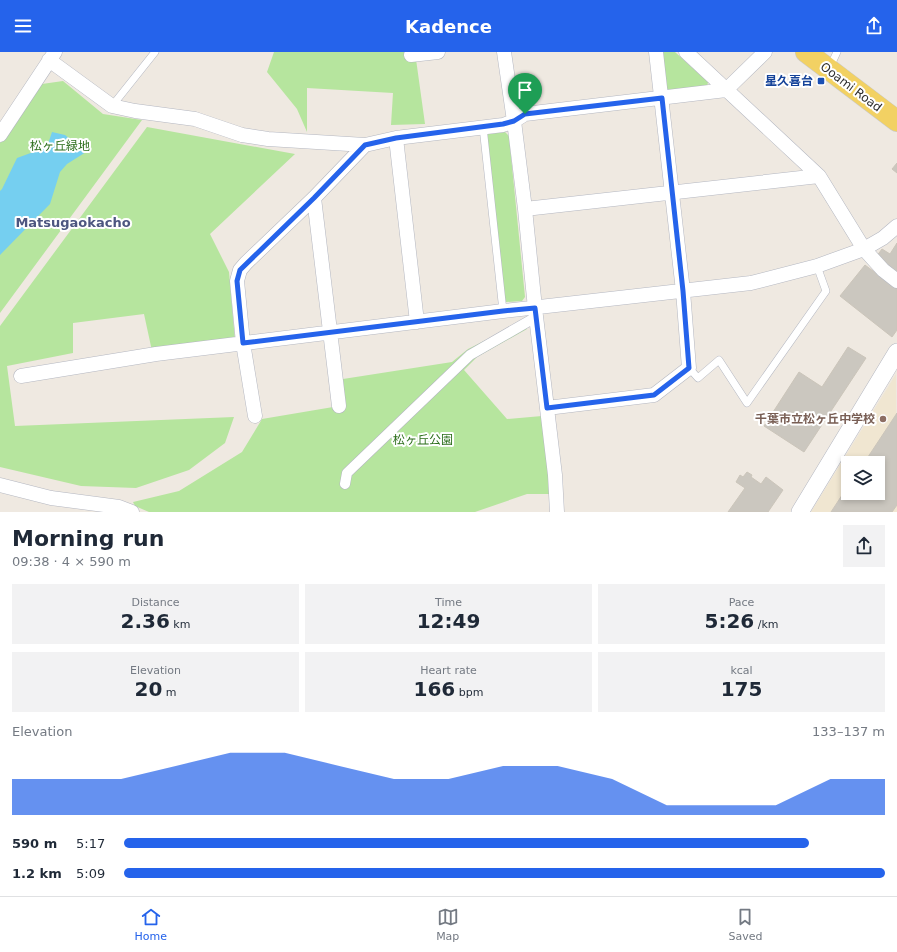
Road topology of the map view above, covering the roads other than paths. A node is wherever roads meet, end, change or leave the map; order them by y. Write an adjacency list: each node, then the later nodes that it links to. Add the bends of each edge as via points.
1 (155, 52): 13 (lane)
2 (438, 52): 8 (street)
3 (504, 52): 14 (street)
4 (656, 52): 12 (street)
5 (686, 52): 11 (street)
6 (765, 52): 11 (street)
7 (806, 52): 10 (main road, Ooami Road)
8 (411, 55)
9 (52, 56): 13 (street); 17 (street)
10 (833, 61): 15 (main road, Ooami Road)
11 (726, 90): 12 (street); 20 (street)
12 (662, 98): 14 (street, via 525,114); 21 (street)
13 (112, 106): 19 (street, via 195,119 242,135)
14 (514, 121): 16 (street); 23 (street)
15 (897, 121)
16 (483, 127): 18 (street); 29 (lane)
17 (0, 135)
18 (396, 138): 19 (street); 31 (street)
19 (365, 145): 22 (street)
20 (819, 176): 21 (street); 25 (street)
21 (672, 193): 23 (street); 28 (street)
22 (314, 198): 32 (street); 33 (street, via 240,270 237,281)
23 (525, 209): 30 (street)
24 (897, 226): 25 (street)
25 (864, 249): 26 (street); 27 (street)
26 (817, 266): 28 (street, via 751,283); 35 (lane, via 826,291 747,403 719,360 698,378)
27 (897, 281)
28 (683, 291): 30 (street); 35 (street)
29 (503, 311): 30 (street); 31 (street)
30 (536, 312): 38 (street); 40 (street, via 470,355 347,473)
31 (417, 322): 32 (street)
32 (330, 332): 33 (street); 37 (street)
33 (243, 343): 36 (street); 39 (street)
34 (897, 352): 46 (street)
35 (689, 368): 38 (street, via 654,395)
36 (21, 376)
37 (339, 406)
38 (547, 408): 45 (street)
39 (255, 416)
40 (345, 484)
41 (0, 486): 42 (street, via 51,498)
42 (119, 507): 43 (street); 44 (street)
43 (105, 512)
44 (132, 512)
45 (557, 512)
46 (800, 512)

